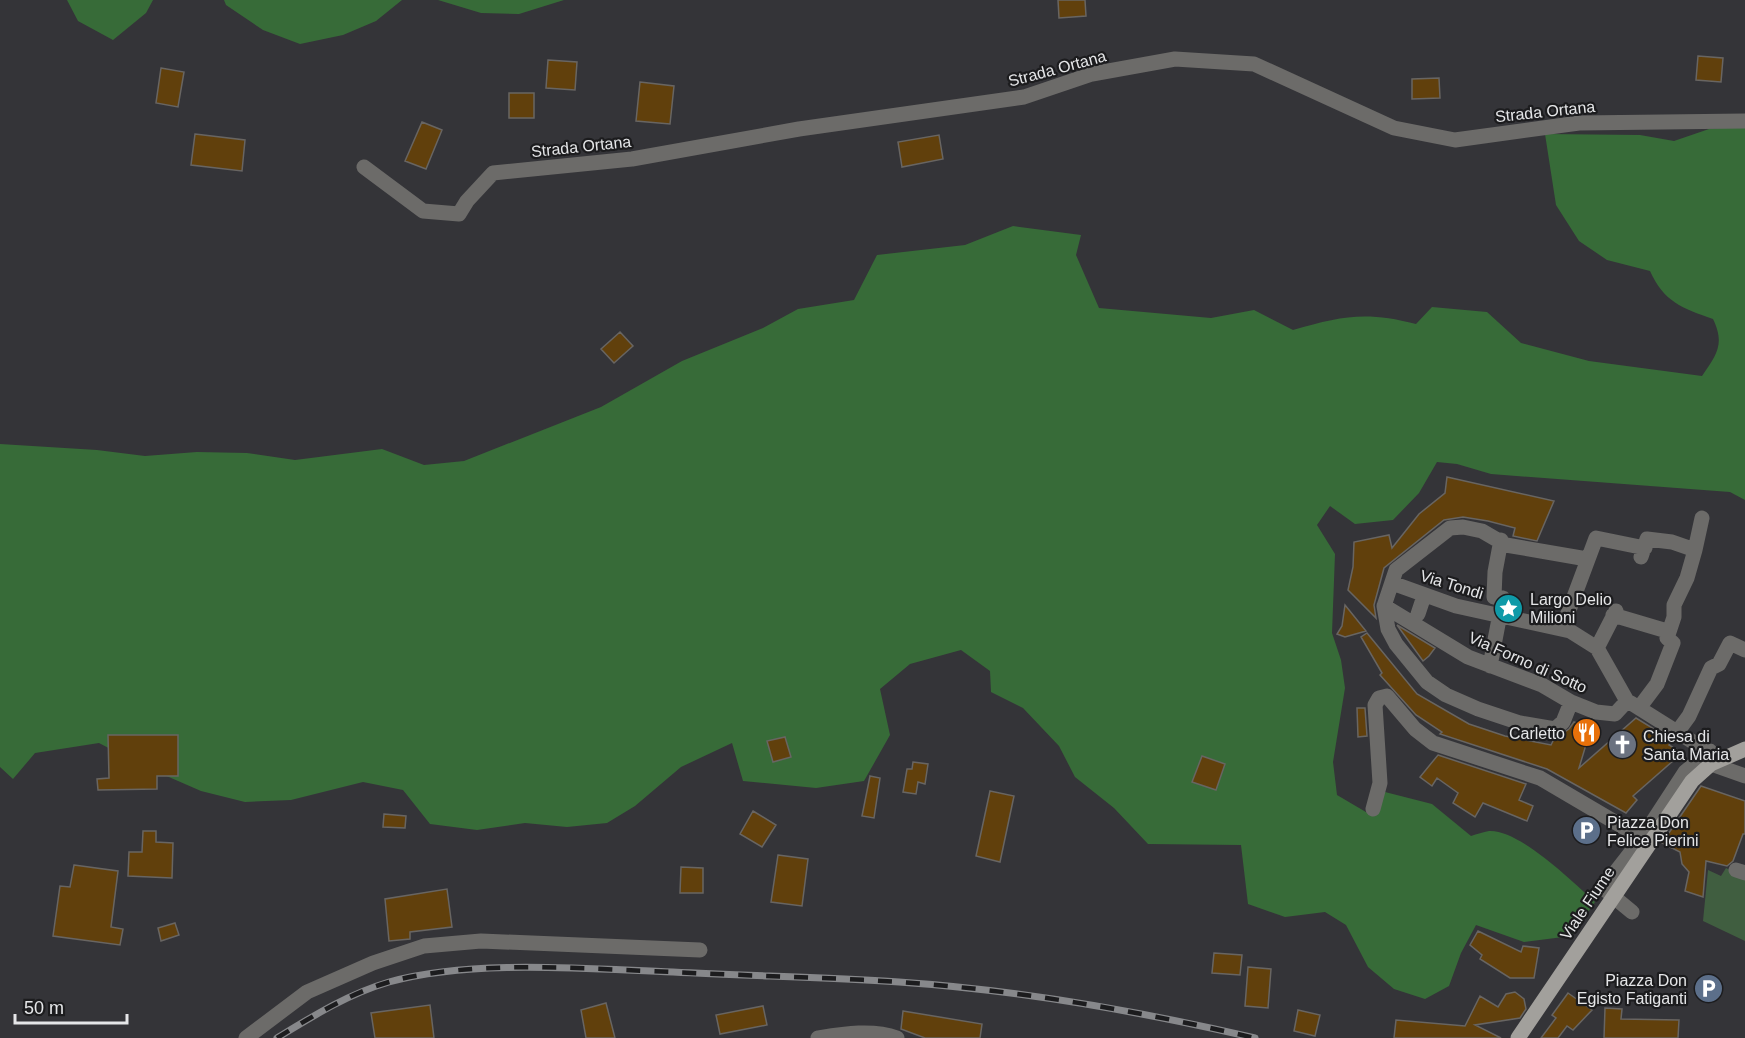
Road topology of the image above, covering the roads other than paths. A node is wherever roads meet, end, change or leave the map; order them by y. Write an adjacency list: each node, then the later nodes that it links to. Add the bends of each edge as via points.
1 (1745, 121): 2 (street, Strada Ortana, via 1579,123 1455,140 1394,128 1254,64 1175,59 1092,74 1024,98 799,129 632,159 493,173 459,214 423,210)
2 (364, 167)
3 (1702, 519): 5 (street)
4 (1501, 540): 6 (street, via 1506,545); 7 (street, via 1482,531 1450,528 1396,570); 10 (street, via 1493,585 1494,597 1503,598)
5 (1695, 550): 6 (street, via 1644,548 1596,538); 13 (street)
6 (1587, 559): 12 (street)
7 (1392, 583): 8 (street, Via Tondi); 9 (street)
8 (1424, 596): 10 (street, Via Tondi); 11 (street)
9 (1384, 606): 11 (street, Via Forno di Sotto); 17 (street, via 1396,644 1427,682 1446,695 1520,723 1555,729 1563,722)
10 (1501, 617): 12 (street, Via Tondi); 16 (street)
11 (1416, 620): 16 (street, Via Forno di Sotto, via 1468,657)
12 (1562, 629): 14 (street, Via Tondi)
13 (1667, 631): 14 (street, via 1615,613); 18 (street, via 1667,638 1673,643 1657,684)
14 (1597, 648): 18 (street)
15 (1745, 650): 19 (street, via 1730,644 1719,664 1711,668)
16 (1490, 666): 17 (street, Via Forno di Sotto)
17 (1571, 702): 18 (street, Via Forno di Sotto, via 1596,712 1615,714)
18 (1633, 705): 19 (street)
19 (1678, 731): 21 (street)
20 (1745, 749): 21 (main road, Viale Fiume)
21 (1714, 758): 22 (street); 24 (main road, Viale Fiume)
22 (1745, 776)
23 (1373, 809): 24 (street, via 1380,783 1375,705 1382,696 1390,698 1415,729 1433,743 1522,770)
24 (1648, 838): 25 (street, via 1603,888); 30 (main road, Viale Fiume)
25 (1632, 912)
26 (700, 950): 27 (street, via 481,941 424,946 307,992)
27 (246, 1038)
28 (818, 1038): 29 (street, via 846,1034)
29 (897, 1038)
30 (1518, 1038)

